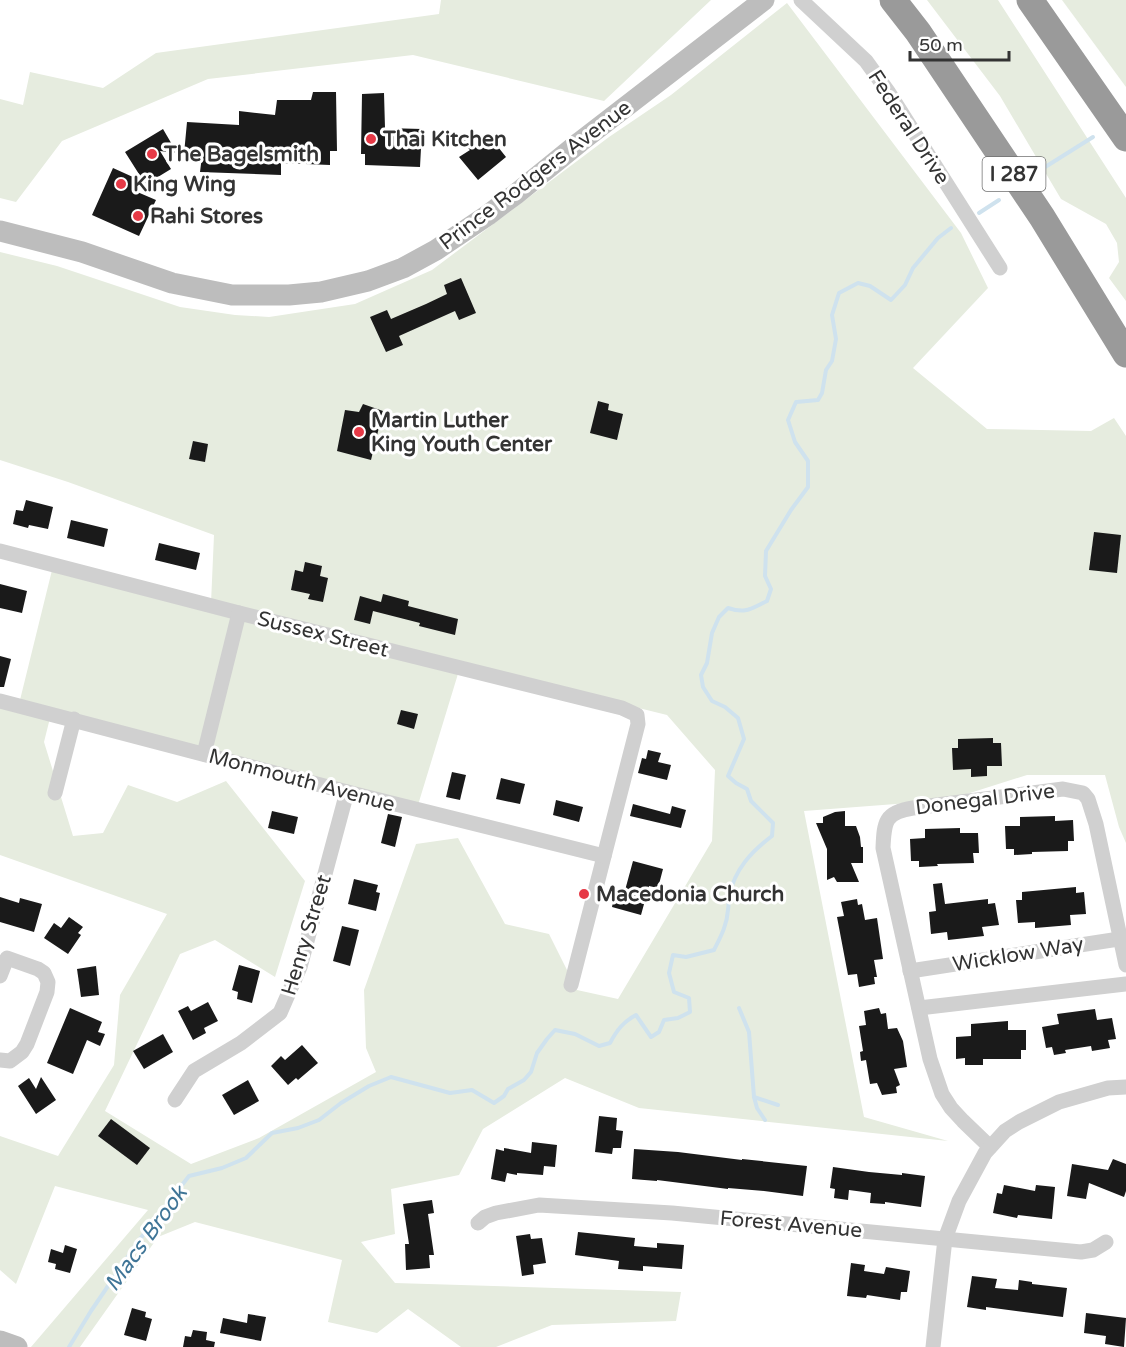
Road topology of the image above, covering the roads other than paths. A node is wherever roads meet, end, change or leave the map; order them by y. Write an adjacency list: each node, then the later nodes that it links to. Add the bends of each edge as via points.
1 (764, 0): 6 (street, Prince Rodgers Avenue, via 497,208 436,250 368,281 321,292 232,295 172,283 82,252)
2 (801, 0): 7 (street, Federal Drive, via 866,61 890,93)
3 (893, 0): 8 (highway, I 287, via 1042,217)
4 (1030, 0): 5 (highway)
5 (1126, 138)
6 (0, 231)
7 (1000, 268)
8 (1126, 354)
9 (0, 551): 10 (street, Sussex Street)
10 (239, 613): 13 (street); 16 (street, Sussex Street, via 622,708 637,715 638,724)
11 (0, 701): 12 (street, Monmouth Avenue)
12 (74, 719): 13 (street, Monmouth Avenue); 15 (street)
13 (204, 754): 14 (street, Monmouth Avenue)
14 (347, 792): 16 (street, Monmouth Avenue); 27 (street, Henry Street, via 300,967 280,1013 241,1043 194,1071)
15 (55, 793)
16 (604, 856): 23 (street)
17 (1123, 939): 19 (street, Donegal Drive); 20 (street, Wicklow Way); 20 (street, Donegal Drive, via 1096,824 1083,793 1063,789 906,809 886,820 883,848)
18 (4, 956): 21 (street); 25 (street, via 38,969 48,982 27,1044 10,1061)
19 (1126, 964)
20 (910, 970): 24 (street, Donegal Drive)
21 (0, 976)
22 (1126, 984): 24 (street, Wicklow Way)
23 (571, 985)
24 (919, 1008): 28 (street, Donegal Drive, via 942,1095)
25 (0, 1060)
26 (1126, 1086): 28 (street, via 1059,1102 1005,1131)
27 (175, 1100)
28 (990, 1147): 30 (street, via 959,1201)
29 (478, 1223): 30 (street, Forest Avenue, via 495,1213 539,1204)
30 (945, 1239): 31 (street, Forest Avenue, via 1081,1252); 34 (street)
31 (1106, 1242)
32 (0, 1341): 33 (street)
33 (17, 1347)
34 (933, 1347)

